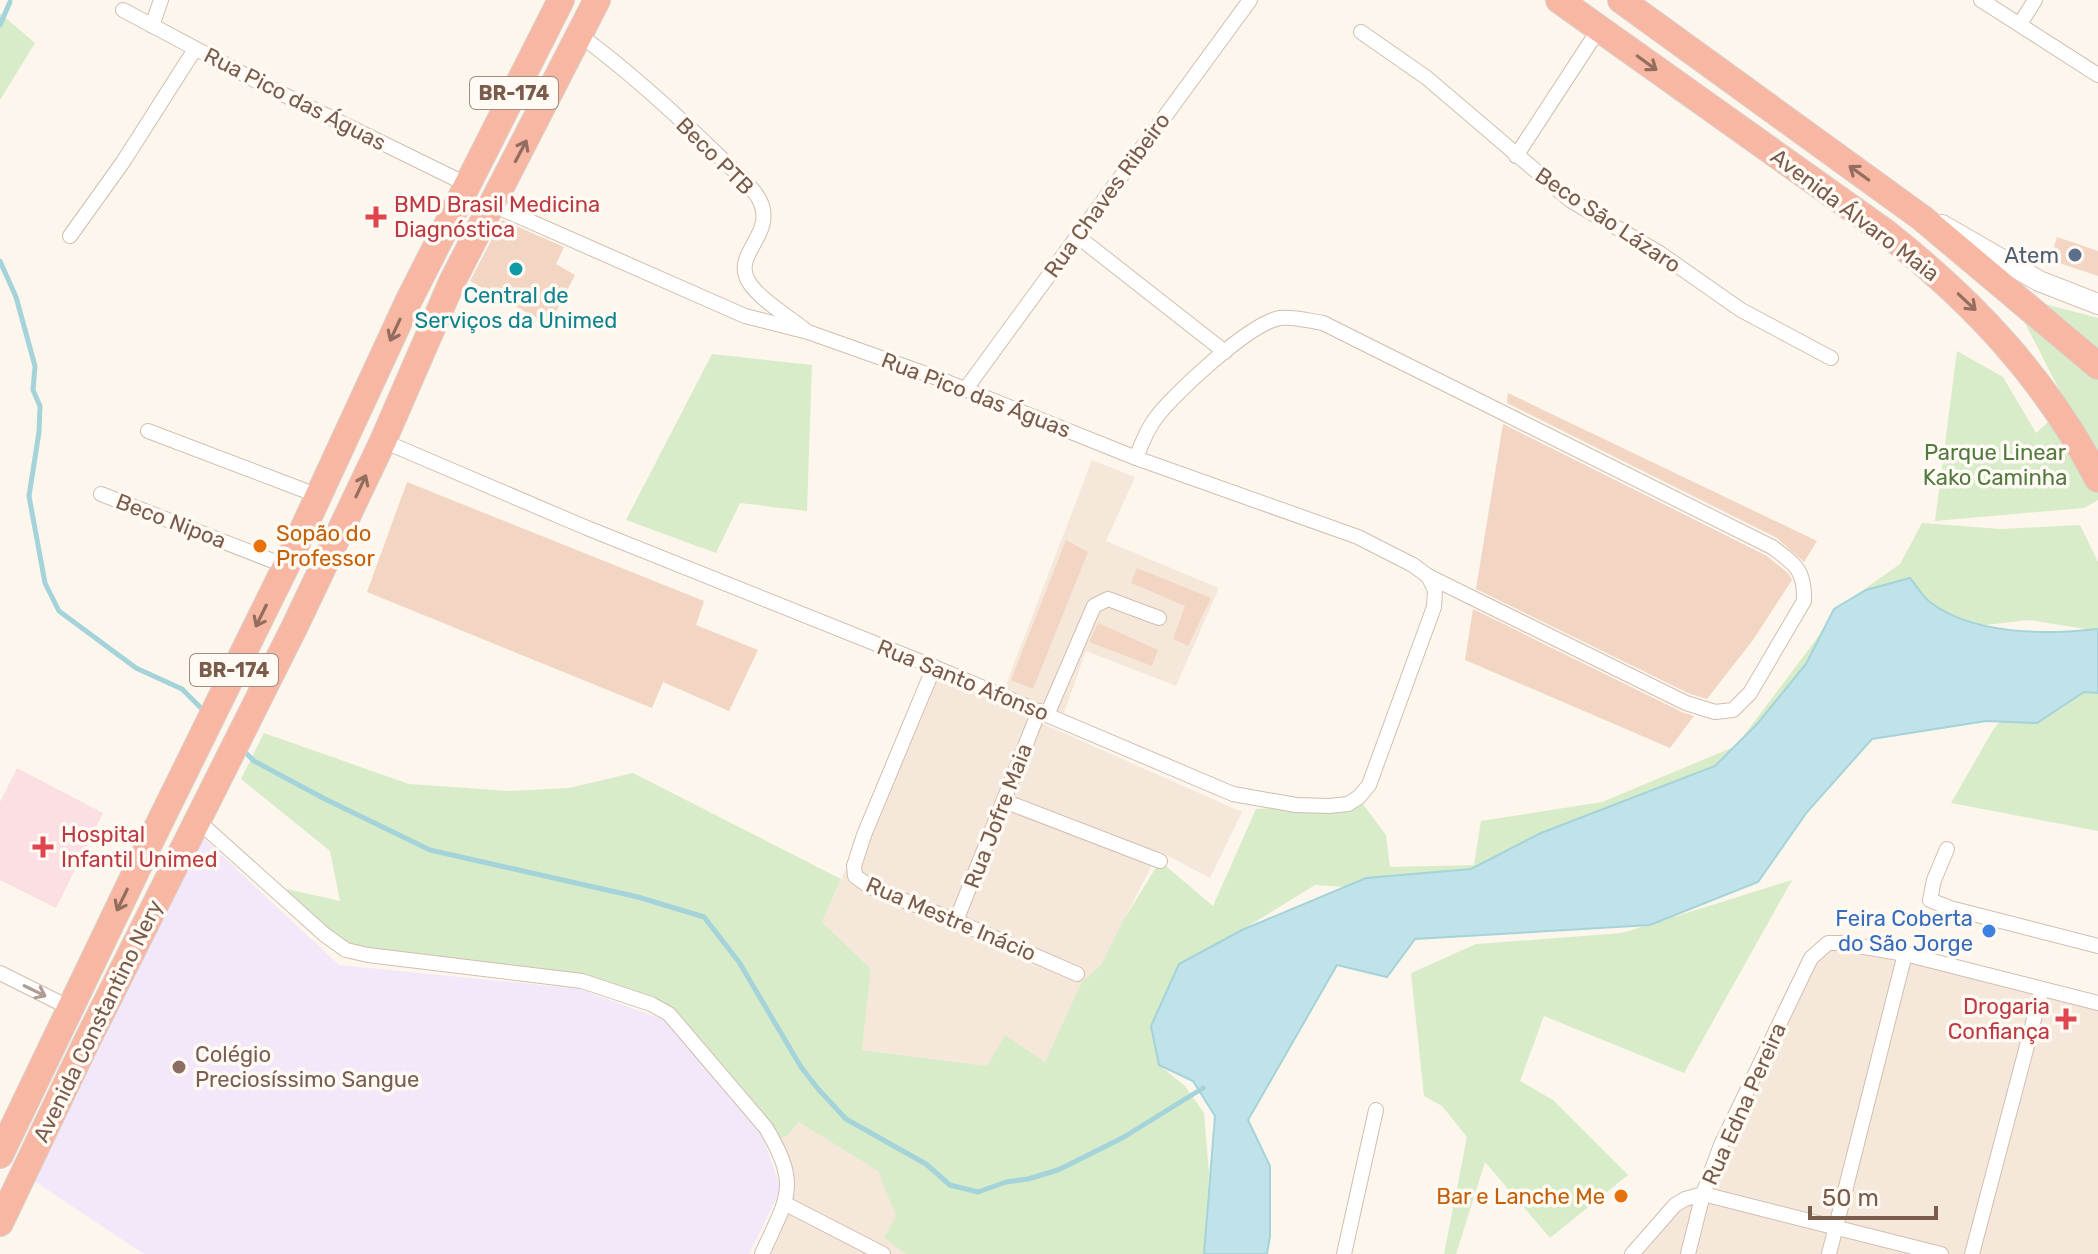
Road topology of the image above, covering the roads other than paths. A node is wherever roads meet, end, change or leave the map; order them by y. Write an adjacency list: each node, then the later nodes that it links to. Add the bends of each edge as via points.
1 (161, 0): 11 (street)
2 (561, 0): 18 (highway, Avenida Constantino Nery / BR-174)
3 (597, 0): 14 (highway, Avenida Constantino Nery / BR-174)
4 (1250, 0): 22 (street, Rua Chaves Ribeiro)
5 (1560, 0): 12 (highway, Avenida Álvaro Maia)
6 (1621, 0): 20 (highway, Avenida Álvaro Maia, one-way to 6)
7 (1981, 0): 10 (street)
8 (2035, 0): 10 (street)
9 (123, 10): 11 (street, Rua Pico das Águas)
10 (2020, 24): 16 (street)
11 (152, 26): 15 (street, Rua Pico das Águas)
12 (1599, 29): 17 (street); 32 (highway, Avenida Álvaro Maia, one-way to 32, via 1928,266 2007,344 2048,395)
13 (1361, 32): 17 (street, Beco São Lázaro, via 1427,78)
14 (581, 36): 19 (highway, Avenida Constantino Nery / BR-174, one-way to 14); 24 (street, Beco PTB, via 689,127 760,201 763,223 745,263 746,278)
15 (195, 49): 18 (street, Rua Pico das Águas); 21 (street)
16 (2098, 75)
17 (1516, 156): 26 (street, Beco São Lázaro, via 1570,200 1741,310)
18 (468, 185): 34 (highway, Avenida Constantino Nery / BR-174, one-way to 34)
19 (493, 205): 24 (street, Rua Pico das Águas, via 724,308); 30 (highway, Avenida Constantino Nery / BR-174, via 452,282)
20 (1922, 218): 23 (street, Avenida Álvaro Maia, via 2060,291); 27 (highway, Avenida Álvaro Maia)
21 (70, 236)
22 (1077, 236): 25 (street); 28 (street, Rua Chaves Ribeiro)
23 (2098, 304)
24 (808, 332): 28 (street, Rua Pico das Águas)
25 (1225, 352): 31 (street, Rua Pico das Águas, via 1156,417); 36 (street, Rua Pico das Águas, via 1278,318 1323,323 1772,547 1797,566 1804,601 1750,693 1733,710 1715,712 1686,703)
26 (1831, 358)
27 (2098, 366)
28 (965, 390): 31 (street, Rua Pico das Águas)
29 (148, 431): 34 (street)
30 (383, 441): 38 (street, Rua Santo Afonso); 41 (highway, Avenida Constantino Nery / BR-174, one-way to 30)
31 (1136, 458): 36 (street, Rua Pico das Águas, via 1358,537)
32 (2098, 479)
33 (101, 494): 35 (street, Beco Nipoa)
34 (319, 496): 35 (highway, Avenida Constantino Nery / BR-174)
35 (286, 566): 51 (highway, Avenida Constantino Nery / BR-174, one-way to 51)
36 (1428, 576): 39 (street, Rua Santo Afonso, via 1435,590 1434,607 1369,785 1348,804 1296,805 1233,794)
37 (1159, 618): 39 (street, Rua Jofre Maia, via 1108,599 1094,606)
38 (934, 667): 39 (street, Rua Santo Afonso); 44 (street, Rua Mestre Inácio, via 854,866 861,883)
39 (1043, 713): 40 (street, Rua Jofre Maia)
40 (1004, 801): 43 (street); 44 (street, Rua Jofre Maia)
41 (198, 821): 55 (street, via 346,950 582,981 669,1014 766,1128 788,1184); 56 (highway, Avenida Constantino Nery / BR-174)
42 (1947, 849): 45 (street, via 1929,895 1934,903)
43 (1160, 861)
44 (956, 921): 48 (street, Rua Mestre Inácio)
45 (2098, 946)
46 (1905, 954): 49 (street); 54 (street, Rua Edna Pereira, via 1828,943 1811,958 1721,1145); 57 (street)
47 (0, 973): 51 (street, one-way to 51)
48 (1077, 974)
49 (2042, 989): 50 (street); 65 (street)
50 (2098, 1003)
51 (70, 1008): 53 (highway, Avenida Constantino Nery / BR-174)
52 (1376, 1110): 60 (street)
53 (0, 1155)
54 (1703, 1194): 57 (street); 61 (street, via 1675,1205); 62 (street, Rua Edna Pereira)
55 (784, 1203): 58 (street); 59 (street)
56 (0, 1223)
57 (1835, 1229): 63 (street); 64 (street)
58 (762, 1254)
59 (883, 1254)
60 (1344, 1254)
61 (1632, 1254)
62 (1688, 1254)
63 (1829, 1254)
64 (1941, 1254)
65 (1972, 1254)

